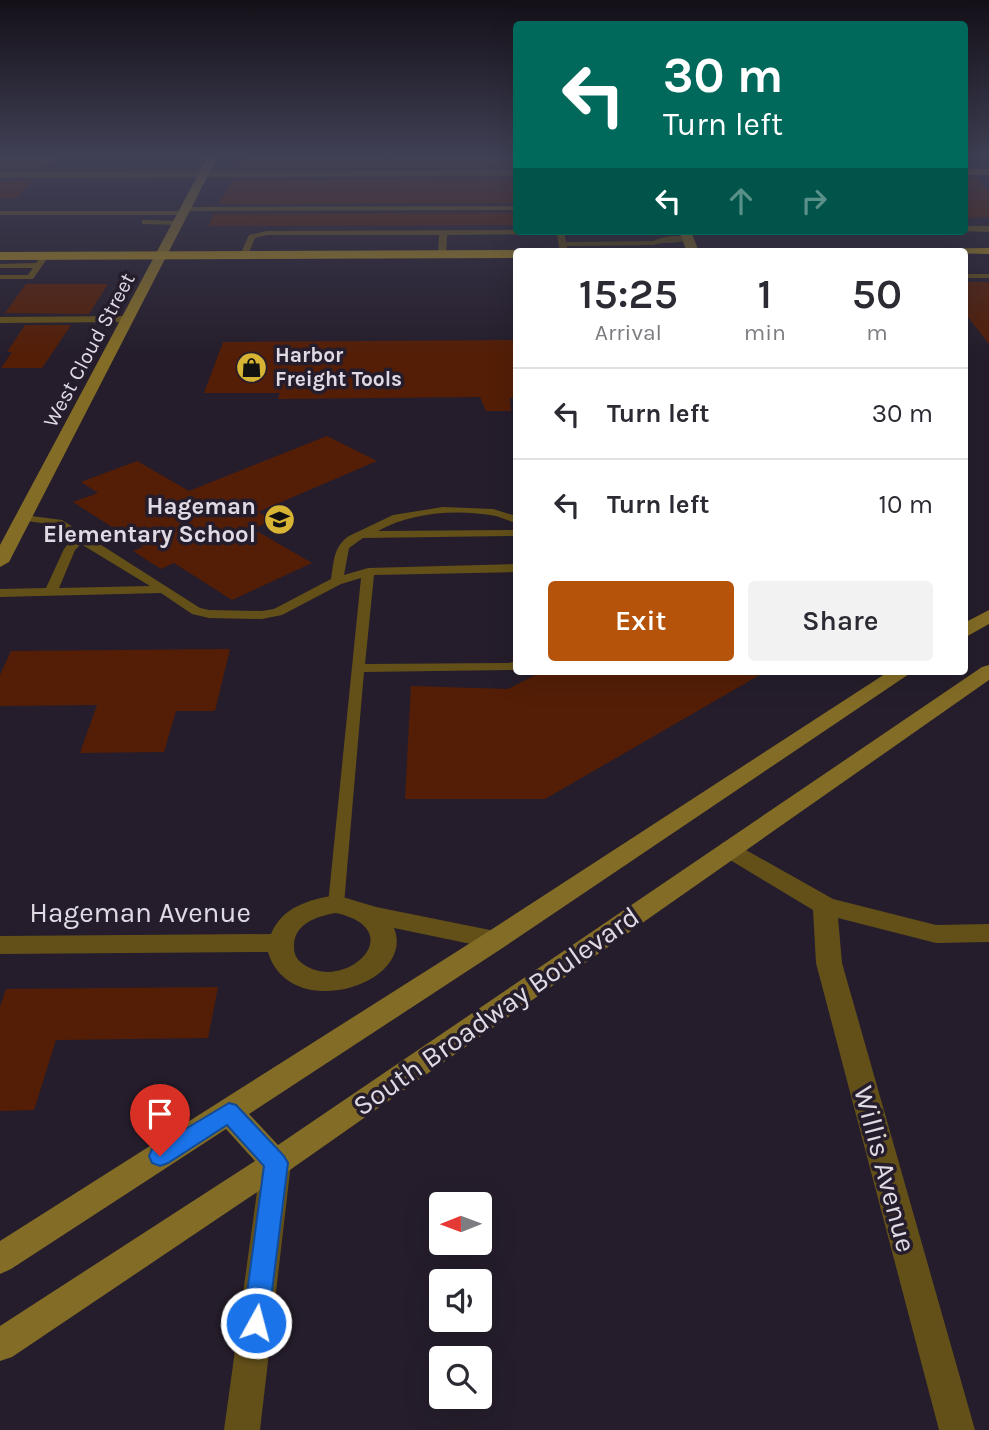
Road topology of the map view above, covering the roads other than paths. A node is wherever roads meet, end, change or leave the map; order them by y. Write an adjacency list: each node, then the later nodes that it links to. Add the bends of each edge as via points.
1 (178, 223): 13 (main road, West Cloud Street)
2 (968, 229): 3 (street)
3 (989, 229)
4 (513, 232): 5 (lane)
5 (443, 233): 11 (lane); 14 (lane, via 267,233 252,237)
6 (686, 235): 8 (lane)
7 (563, 248): 8 (lane)
8 (614, 248)
9 (968, 251): 10 (main road)
10 (989, 251)
11 (442, 254): 12 (main road); 14 (main road)
12 (513, 254)
13 (162, 255): 14 (main road); 15 (main road); 20 (main road, West Cloud Street)
14 (244, 255)
15 (42, 261): 16 (main road); 19 (lane, via 30,277)
16 (3, 263)
17 (968, 275): 18 (lane)
18 (989, 275)
19 (0, 277)
20 (129, 319): 21 (lane); 22 (main road, West Cloud Street)
21 (0, 320)
22 (24, 518): 26 (lane, via 58,522); 27 (main road, West Cloud Street)
23 (513, 519): 25 (lane, via 496,512 420,512 399,516)
24 (513, 533): 25 (lane)
25 (361, 535): 30 (lane, via 342,545)
26 (80, 538): 31 (lane); 32 (lane)
27 (0, 562)
28 (513, 568): 29 (lane)
29 (368, 572): 30 (lane); 37 (lane)
30 (337, 581): 31 (lane, via 287,608 262,615 196,611)
31 (164, 589): 32 (lane)
32 (51, 591): 33 (lane)
33 (0, 593)
34 (989, 616): 35 (main road)
35 (968, 629)
36 (513, 666): 37 (lane)
37 (358, 668): 41 (lane)
38 (989, 671): 40 (main road, South Broadway Boulevard)
39 (897, 675): 45 (main road)
40 (730, 849): 42 (street); 49 (main road, South Broadway Boulevard)
41 (337, 904): 43 (street); 46 (street, Hageman Avenue, via 293,920)
42 (825, 906): 44 (street, via 936,934); 53 (street, Willis Avenue, via 829,963)
43 (372, 915): 45 (street); 46 (street, Hageman Avenue, via 386,936 385,949 366,972 350,979 324,982 299,976 287,967)
44 (989, 933)
45 (495, 940): 48 (main road)
46 (280, 943): 47 (street, Hageman Avenue)
47 (0, 945)
48 (229, 1112): 49 (main road); 50 (main road)
49 (276, 1163): 51 (main road, South Broadway Boulevard); 52 (street)
50 (0, 1259)
51 (0, 1345)
52 (242, 1430)
53 (957, 1430)

